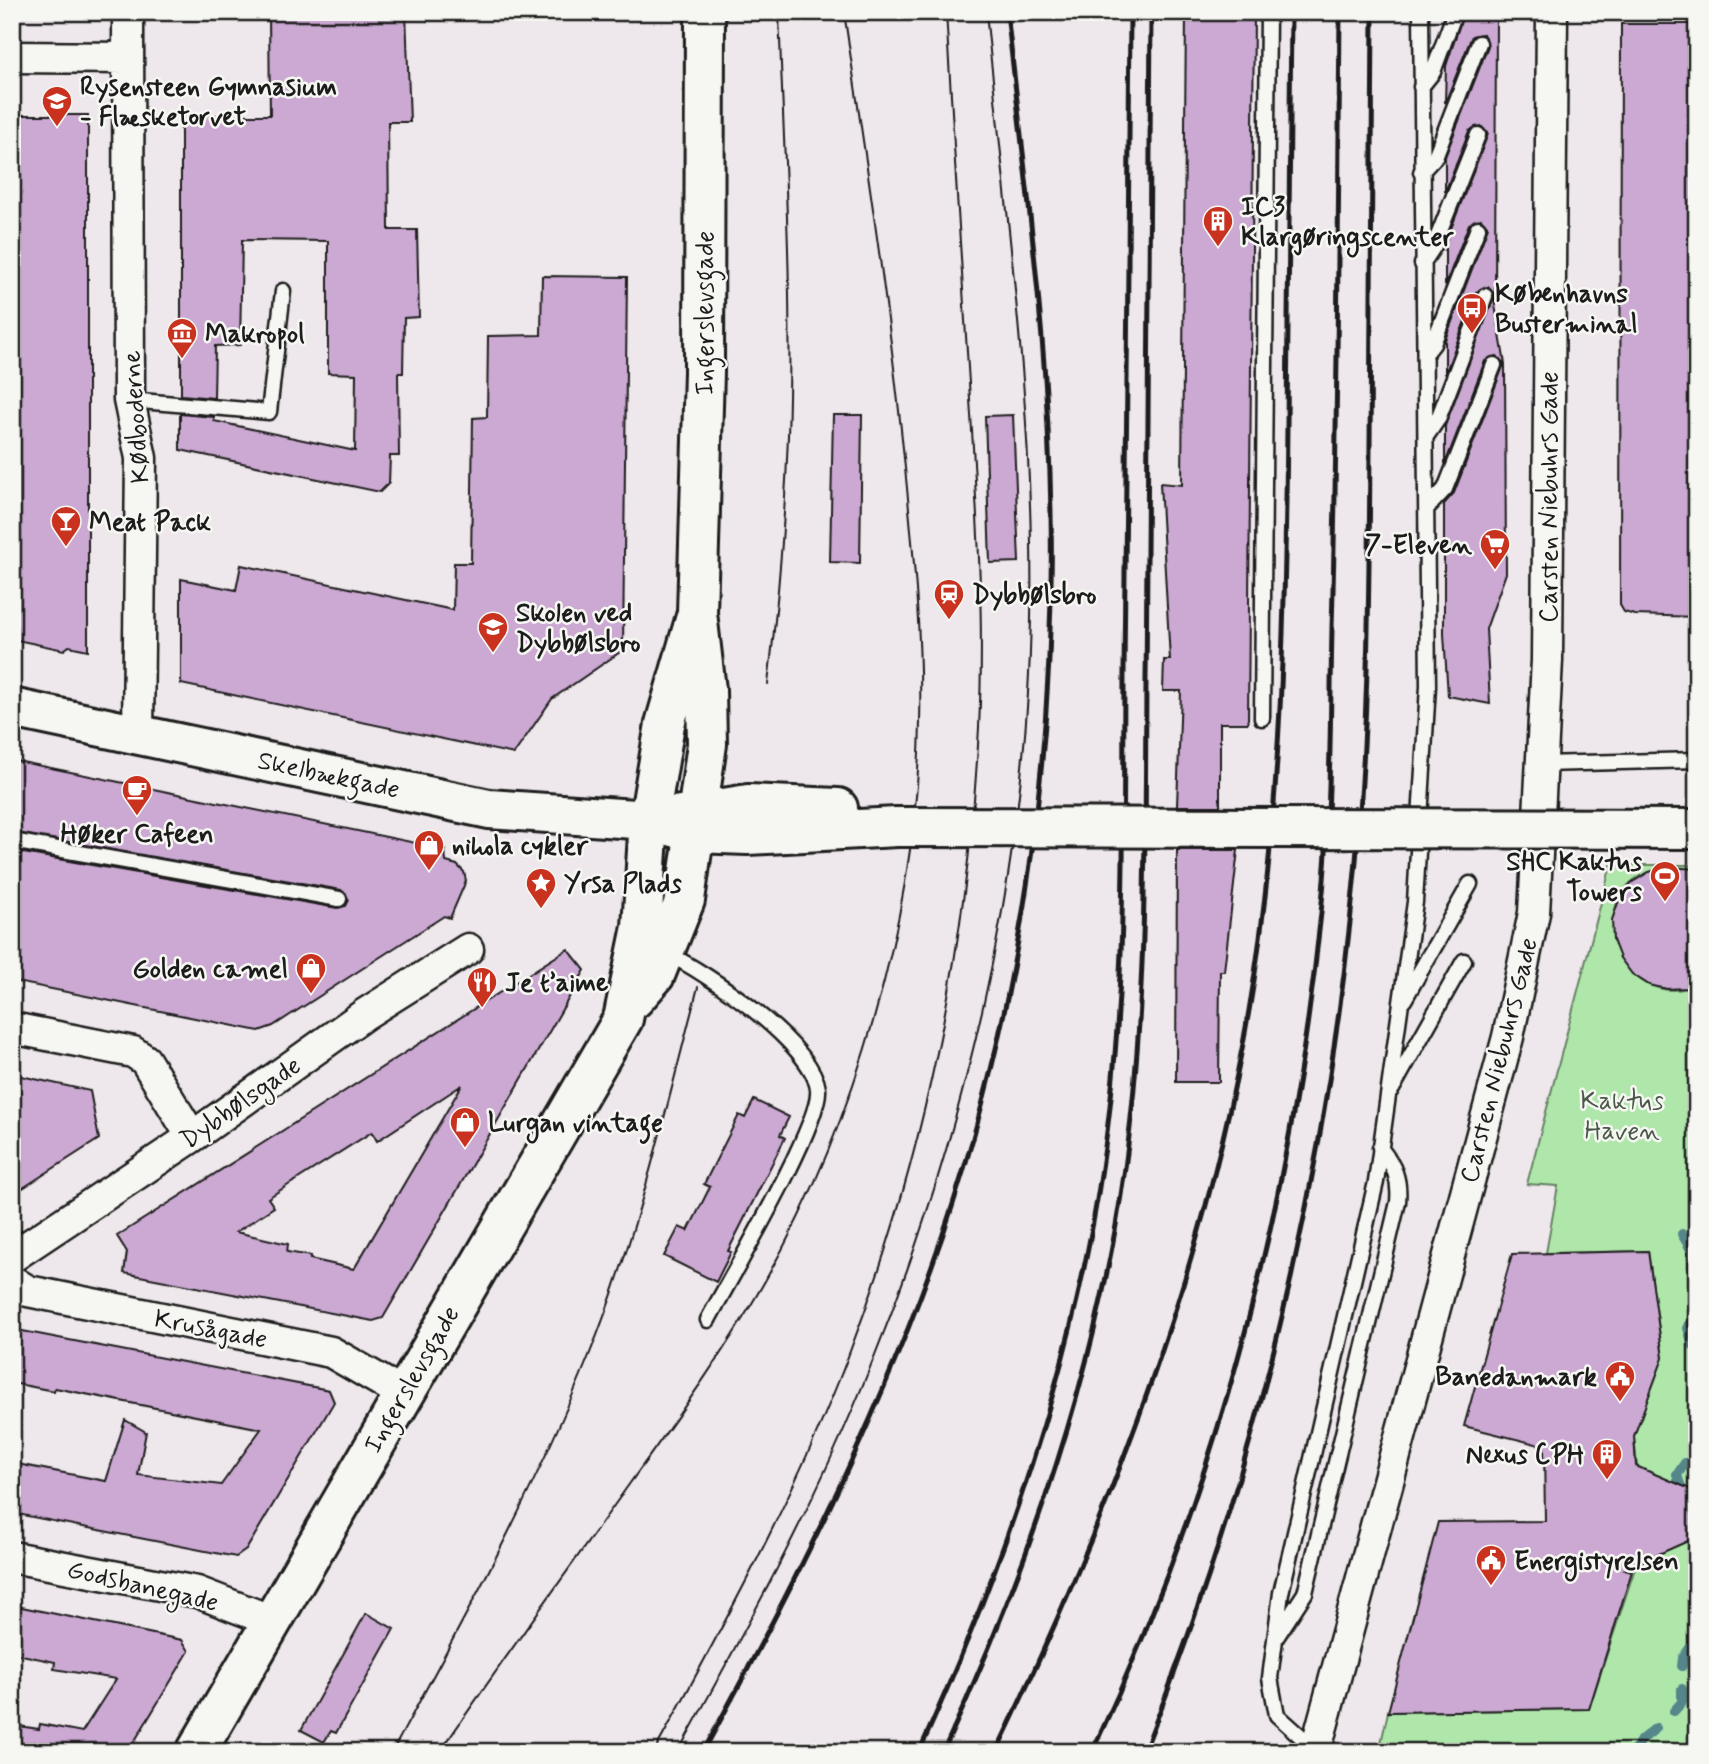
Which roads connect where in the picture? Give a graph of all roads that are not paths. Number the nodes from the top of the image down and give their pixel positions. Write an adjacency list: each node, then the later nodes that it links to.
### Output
1 (128, 12): 9 (street, Kødboderne)
2 (705, 12): 22 (street, Ingerslevsgade)
3 (1268, 12): 24 (lane)
4 (1421, 12): 10 (lane)
5 (1455, 12): 10 (lane)
6 (1552, 12): 27 (street, Carsten Niebuhrs Gade)
7 (1479, 43): 12 (lane)
8 (12, 57): 9 (street)
9 (127, 58): 19 (street, Kødboderne)
10 (1421, 87): 12 (lane)
11 (1478, 135): 14 (lane)
12 (1422, 172): 14 (lane)
13 (1478, 228): 17 (lane)
14 (1422, 264): 17 (lane)
15 (283, 291): 19 (lane)
16 (1485, 296): 20 (lane)
17 (1426, 353): 20 (lane)
18 (1494, 365): 21 (lane)
19 (129, 400): 25 (street, Kødboderne)
20 (1427, 435): 21 (lane)
21 (1427, 508): 38 (lane)
22 (697, 613): 28 (street, Ingerslevsgade); 29 (street, Ingerslevsgade)
23 (12, 708): 25 (street, Skelbækgade)
24 (1262, 718)
25 (138, 734): 28 (street, Skelbækgade)
26 (1697, 761): 27 (lane)
27 (1542, 765): 50 (street, Carsten Niebuhrs Gade)
28 (649, 820): 29 (street); 37 (street, Ingerslevsgade)
29 (697, 823): 30 (street, bridge); 35 (street, Ingerslevsgade)
30 (1697, 829)
31 (12, 841): 33 (lane)
32 (1470, 884): 38 (lane)
33 (340, 899)
34 (468, 949): 41 (street, Dybbølsgade)
35 (666, 953): 37 (street, Ingerslevsgade); 45 (lane)
36 (1464, 961): 40 (lane)
37 (626, 1007): 46 (street, Ingerslevsgade)
38 (1400, 1007): 40 (lane)
39 (12, 1028): 41 (street)
40 (1388, 1097): 42 (lane)
41 (192, 1137): 43 (street, Dybbølsgade)
42 (1380, 1148): 49 (lane); 49 (lane)
43 (12, 1257)
44 (12, 1281): 46 (street, Krusågade)
45 (708, 1320)
46 (402, 1393): 48 (street, Ingerslevsgade)
47 (12, 1557): 48 (street, Godsbanegade)
48 (272, 1621): 51 (street, Ingerslevsgade)
49 (1275, 1640): 50 (lane)
50 (1316, 1751)
51 (195, 1752)

